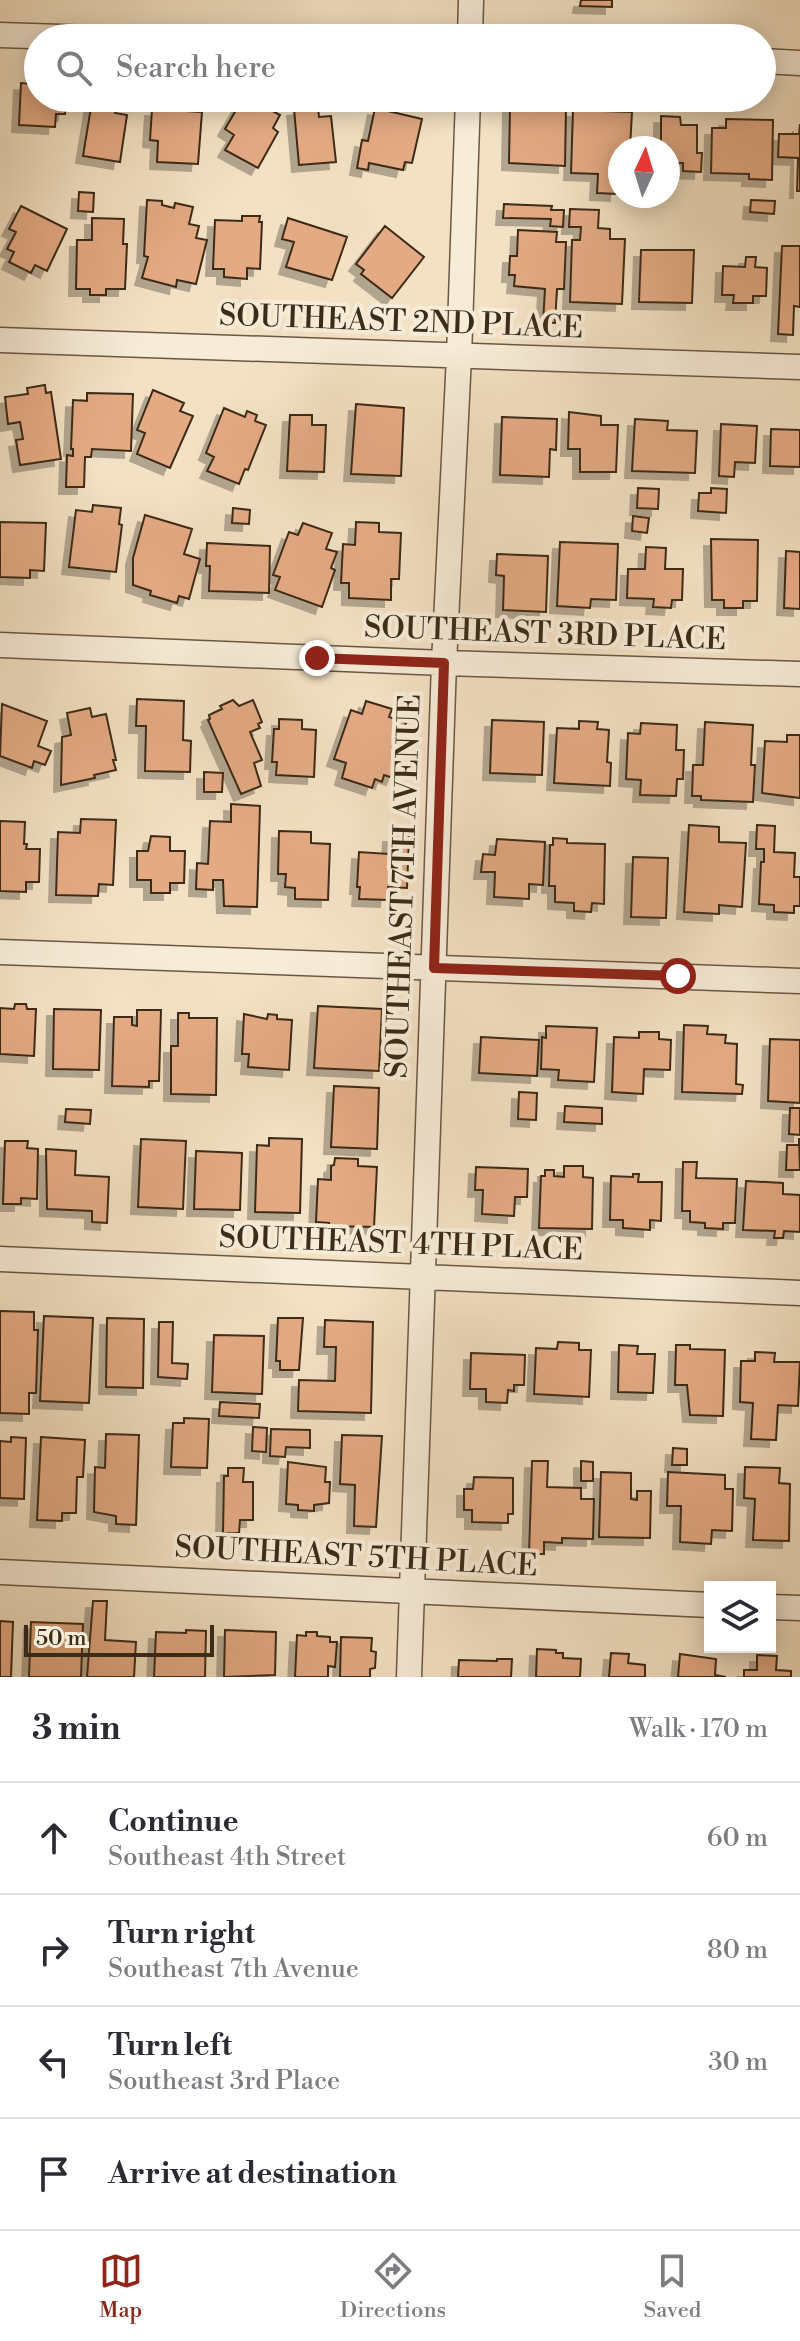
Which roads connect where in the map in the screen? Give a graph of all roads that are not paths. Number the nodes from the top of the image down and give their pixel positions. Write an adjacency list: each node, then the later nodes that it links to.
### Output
1 (471, 0): 2 (street)
2 (470, 24)
3 (0, 35): 4 (street)
4 (24, 36)
5 (776, 62): 6 (street)
6 (800, 63)
7 (468, 112): 9 (street, SOUTHEAST 7TH AVENUE)
8 (0, 340): 9 (street, SOUTHEAST 2ND PLACE)
9 (459, 356): 10 (street, SOUTHEAST 2ND PLACE); 12 (street, SOUTHEAST 7TH AVENUE)
10 (800, 367)
11 (0, 645): 12 (street, SOUTHEAST 3RD PLACE)
12 (444, 663): 13 (street, SOUTHEAST 3RD PLACE); 15 (street, SOUTHEAST 7TH AVENUE)
13 (800, 674)
14 (0, 952): 15 (street)
15 (434, 968): 16 (street); 18 (street, SOUTHEAST 7TH AVENUE)
16 (800, 981)
17 (0, 1259): 18 (street, SOUTHEAST 4TH PLACE)
18 (423, 1277): 19 (street, SOUTHEAST 4TH PLACE); 21 (street, SOUTHEAST 7TH AVENUE)
19 (800, 1293)
20 (0, 1572): 21 (street, SOUTHEAST 5TH PLACE)
21 (412, 1592): 22 (street, SOUTHEAST 5TH PLACE); 25 (street, SOUTHEAST 7TH AVENUE)
22 (704, 1605)
23 (776, 1607): 24 (street)
24 (800, 1608)
25 (409, 1677)

